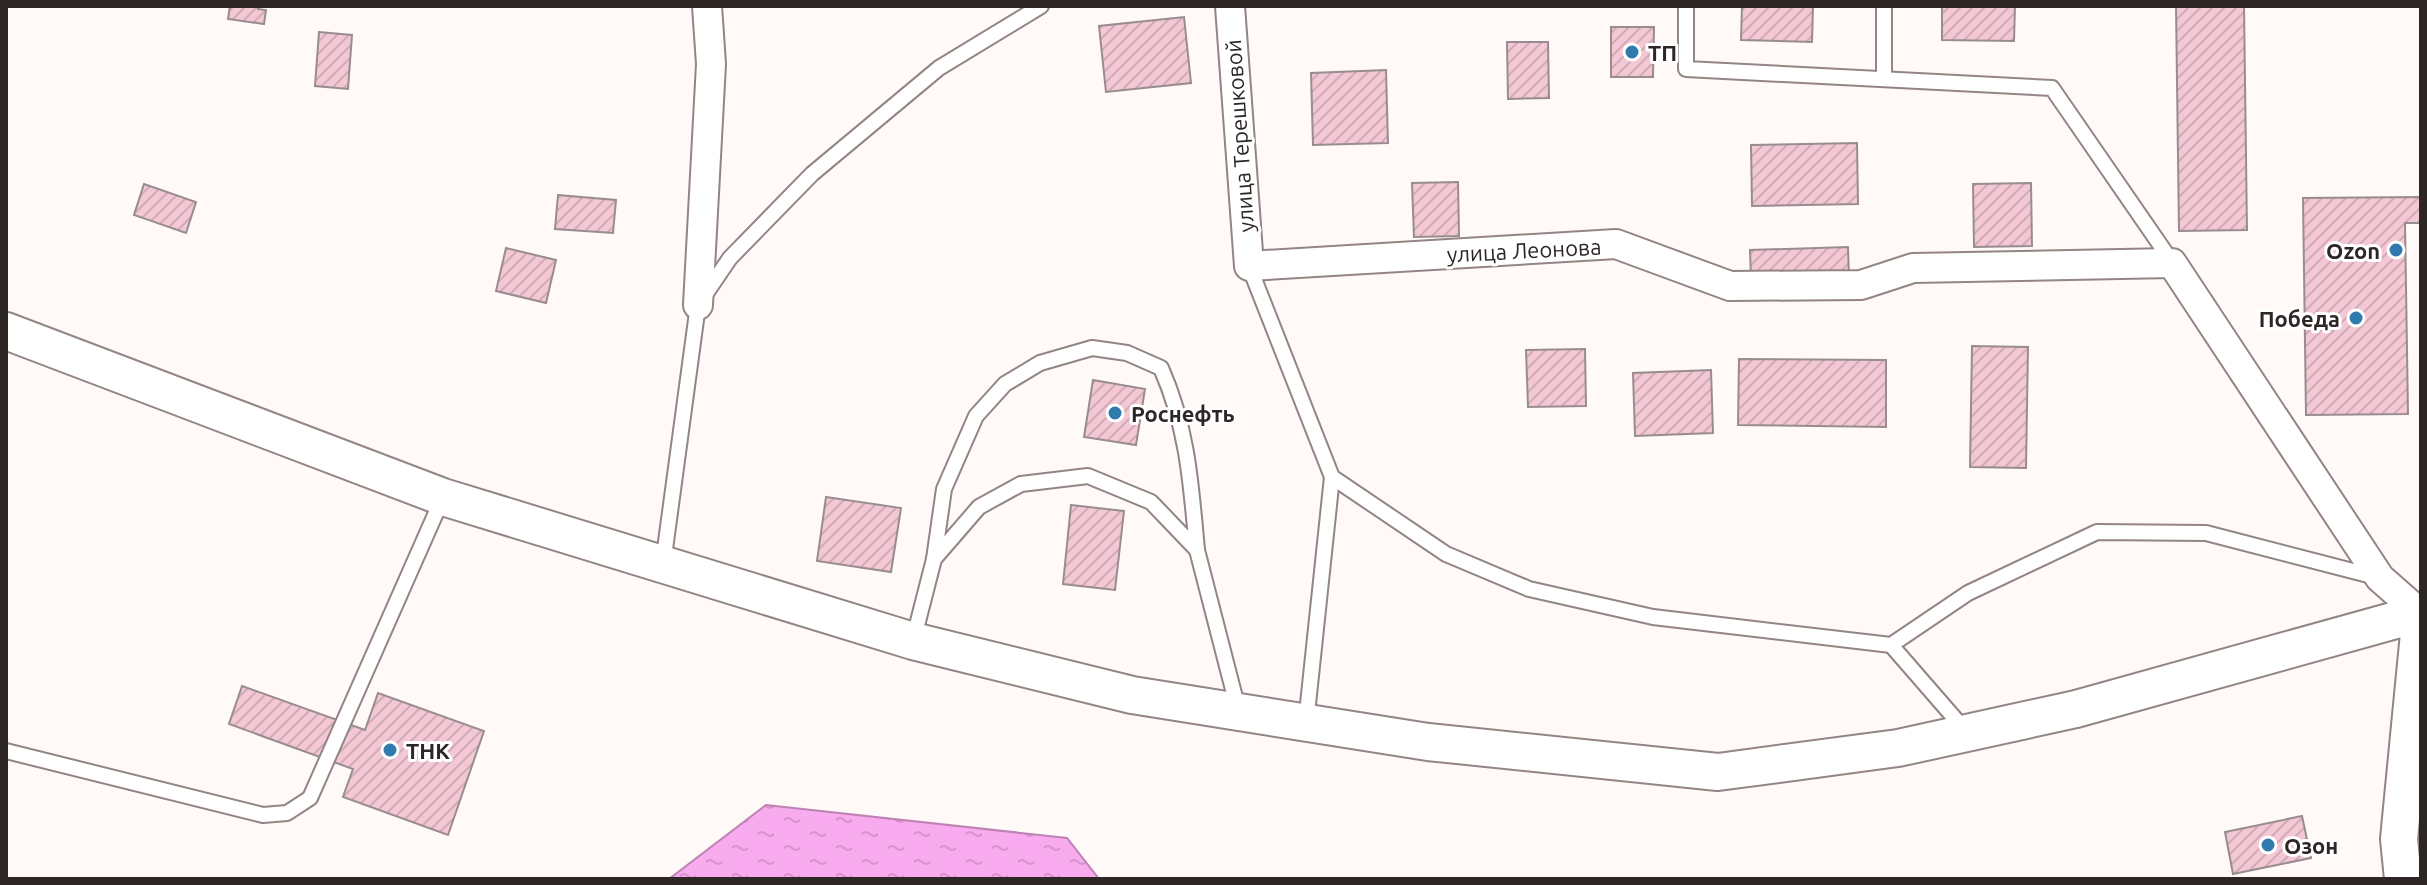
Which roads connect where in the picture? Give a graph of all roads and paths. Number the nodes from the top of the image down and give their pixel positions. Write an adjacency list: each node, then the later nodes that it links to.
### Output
1 (707, 6): 9 (street)
2 (1041, 6): 9 (lane)
3 (1230, 6): 8 (street, улица Терешковой)
4 (1686, 6): 6 (lane)
5 (1884, 6): 6 (lane)
6 (1884, 78): 7 (lane)
7 (2172, 263): 8 (street, улица Леонова); 16 (street)
8 (1249, 266): 11 (lane)
9 (698, 305): 15 (lane)
10 (6, 331): 12 (street)
11 (1332, 477): 19 (lane); 21 (lane)
12 (443, 497): 15 (street); 23 (lane)
13 (1197, 550): 14 (lane); 14 (lane); 20 (lane)
14 (934, 559): 18 (lane)
15 (663, 564): 18 (street)
16 (2380, 578): 17 (street); 19 (lane)
17 (2421, 613): 22 (street); 24 (street)
18 (913, 641): 20 (street)
19 (1891, 645): 22 (lane)
20 (1239, 713): 21 (street)
21 (1306, 723): 22 (street)
22 (1967, 733)
23 (6, 751)
24 (2403, 879)

